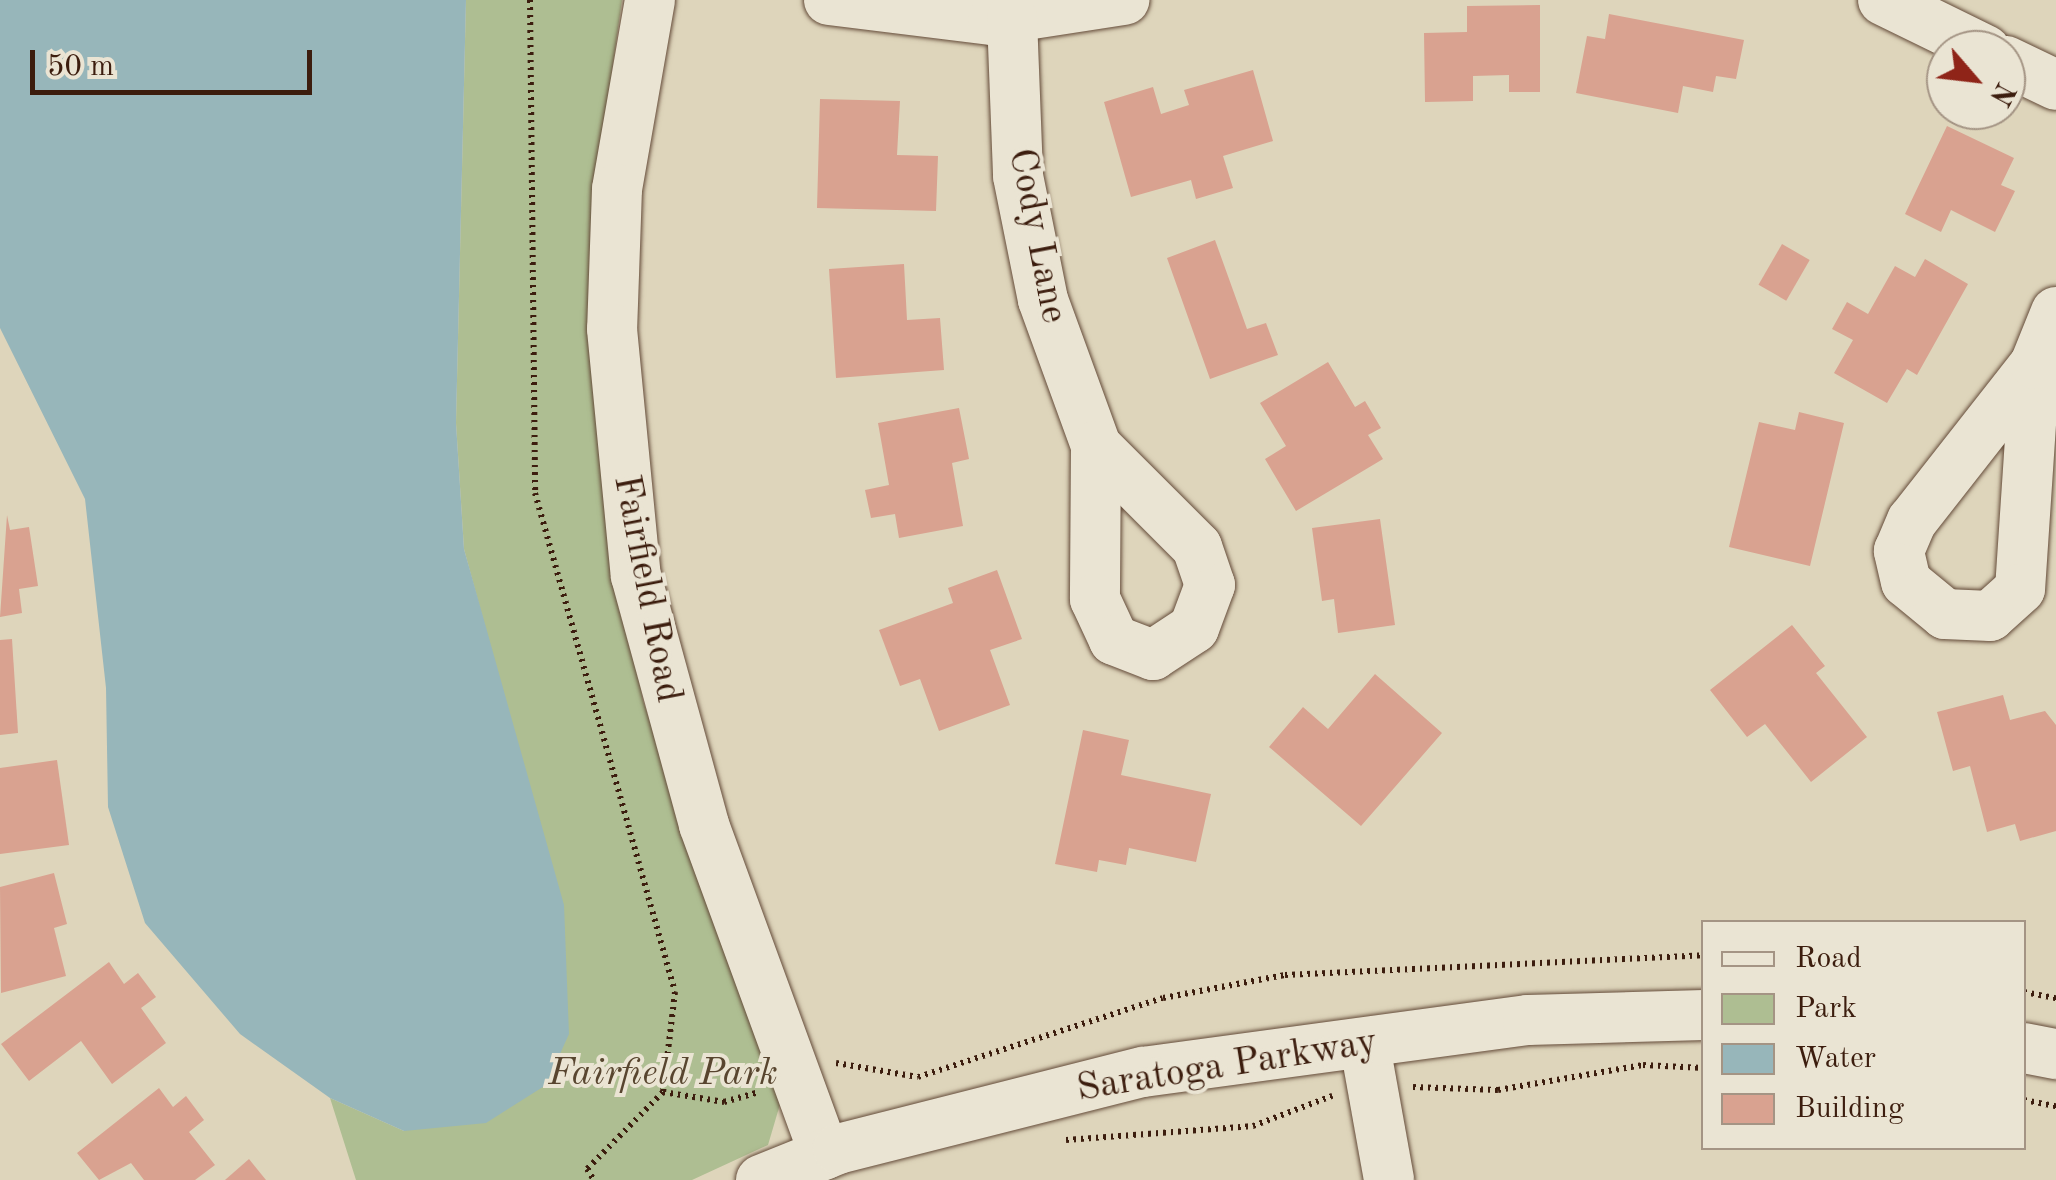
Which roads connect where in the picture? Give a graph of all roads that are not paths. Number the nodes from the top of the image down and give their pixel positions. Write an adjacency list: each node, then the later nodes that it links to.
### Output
1 (650, 0): 16 (street, Fairfield Road)
2 (830, 0): 5 (street)
3 (1124, 0): 5 (street)
4 (1883, 0): 6 (street)
5 (1012, 18): 11 (street, Cody Lane)
6 (1944, 30)
7 (2026, 70): 8 (street)
8 (2056, 85)
9 (2056, 312): 10 (street)
10 (2035, 364)
11 (1096, 446)
12 (1701, 1015): 15 (street, Saratoga Parkway)
13 (2026, 1048): 14 (street)
14 (2056, 1054)
15 (1368, 1067): 16 (street, Saratoga Parkway); 18 (street)
16 (825, 1155): 17 (street, Saratoga Parkway)
17 (761, 1180)
18 (1389, 1180)

